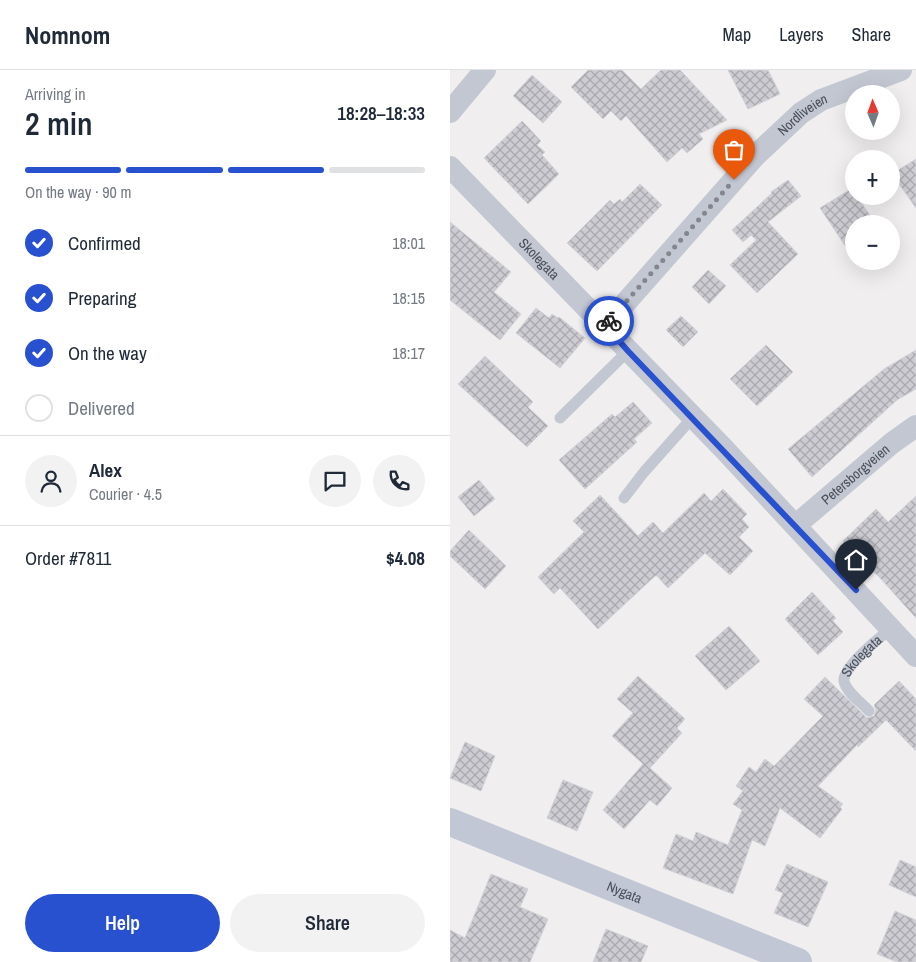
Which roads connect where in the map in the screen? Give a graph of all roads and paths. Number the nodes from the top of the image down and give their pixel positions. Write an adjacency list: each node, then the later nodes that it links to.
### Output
1 (485, 70): 3 (street)
2 (901, 70): 5 (street, Nordliveien)
3 (450, 112)
4 (450, 168): 5 (street, Skolegata)
5 (606, 326): 6 (street, Skolegata)
6 (628, 351): 7 (street, Skolegata); 8 (lane)
7 (693, 417): 10 (lane); 11 (street, Skolegata)
8 (560, 418)
9 (916, 426): 11 (street, Petersborgveien)
10 (624, 498)
11 (796, 525): 12 (street, Skolegata)
12 (891, 629): 13 (street, Skolegata); 14 (lane, Skolegata)
13 (916, 656)
14 (869, 711)
15 (450, 822): 16 (main road, Nygata)
16 (798, 962)

